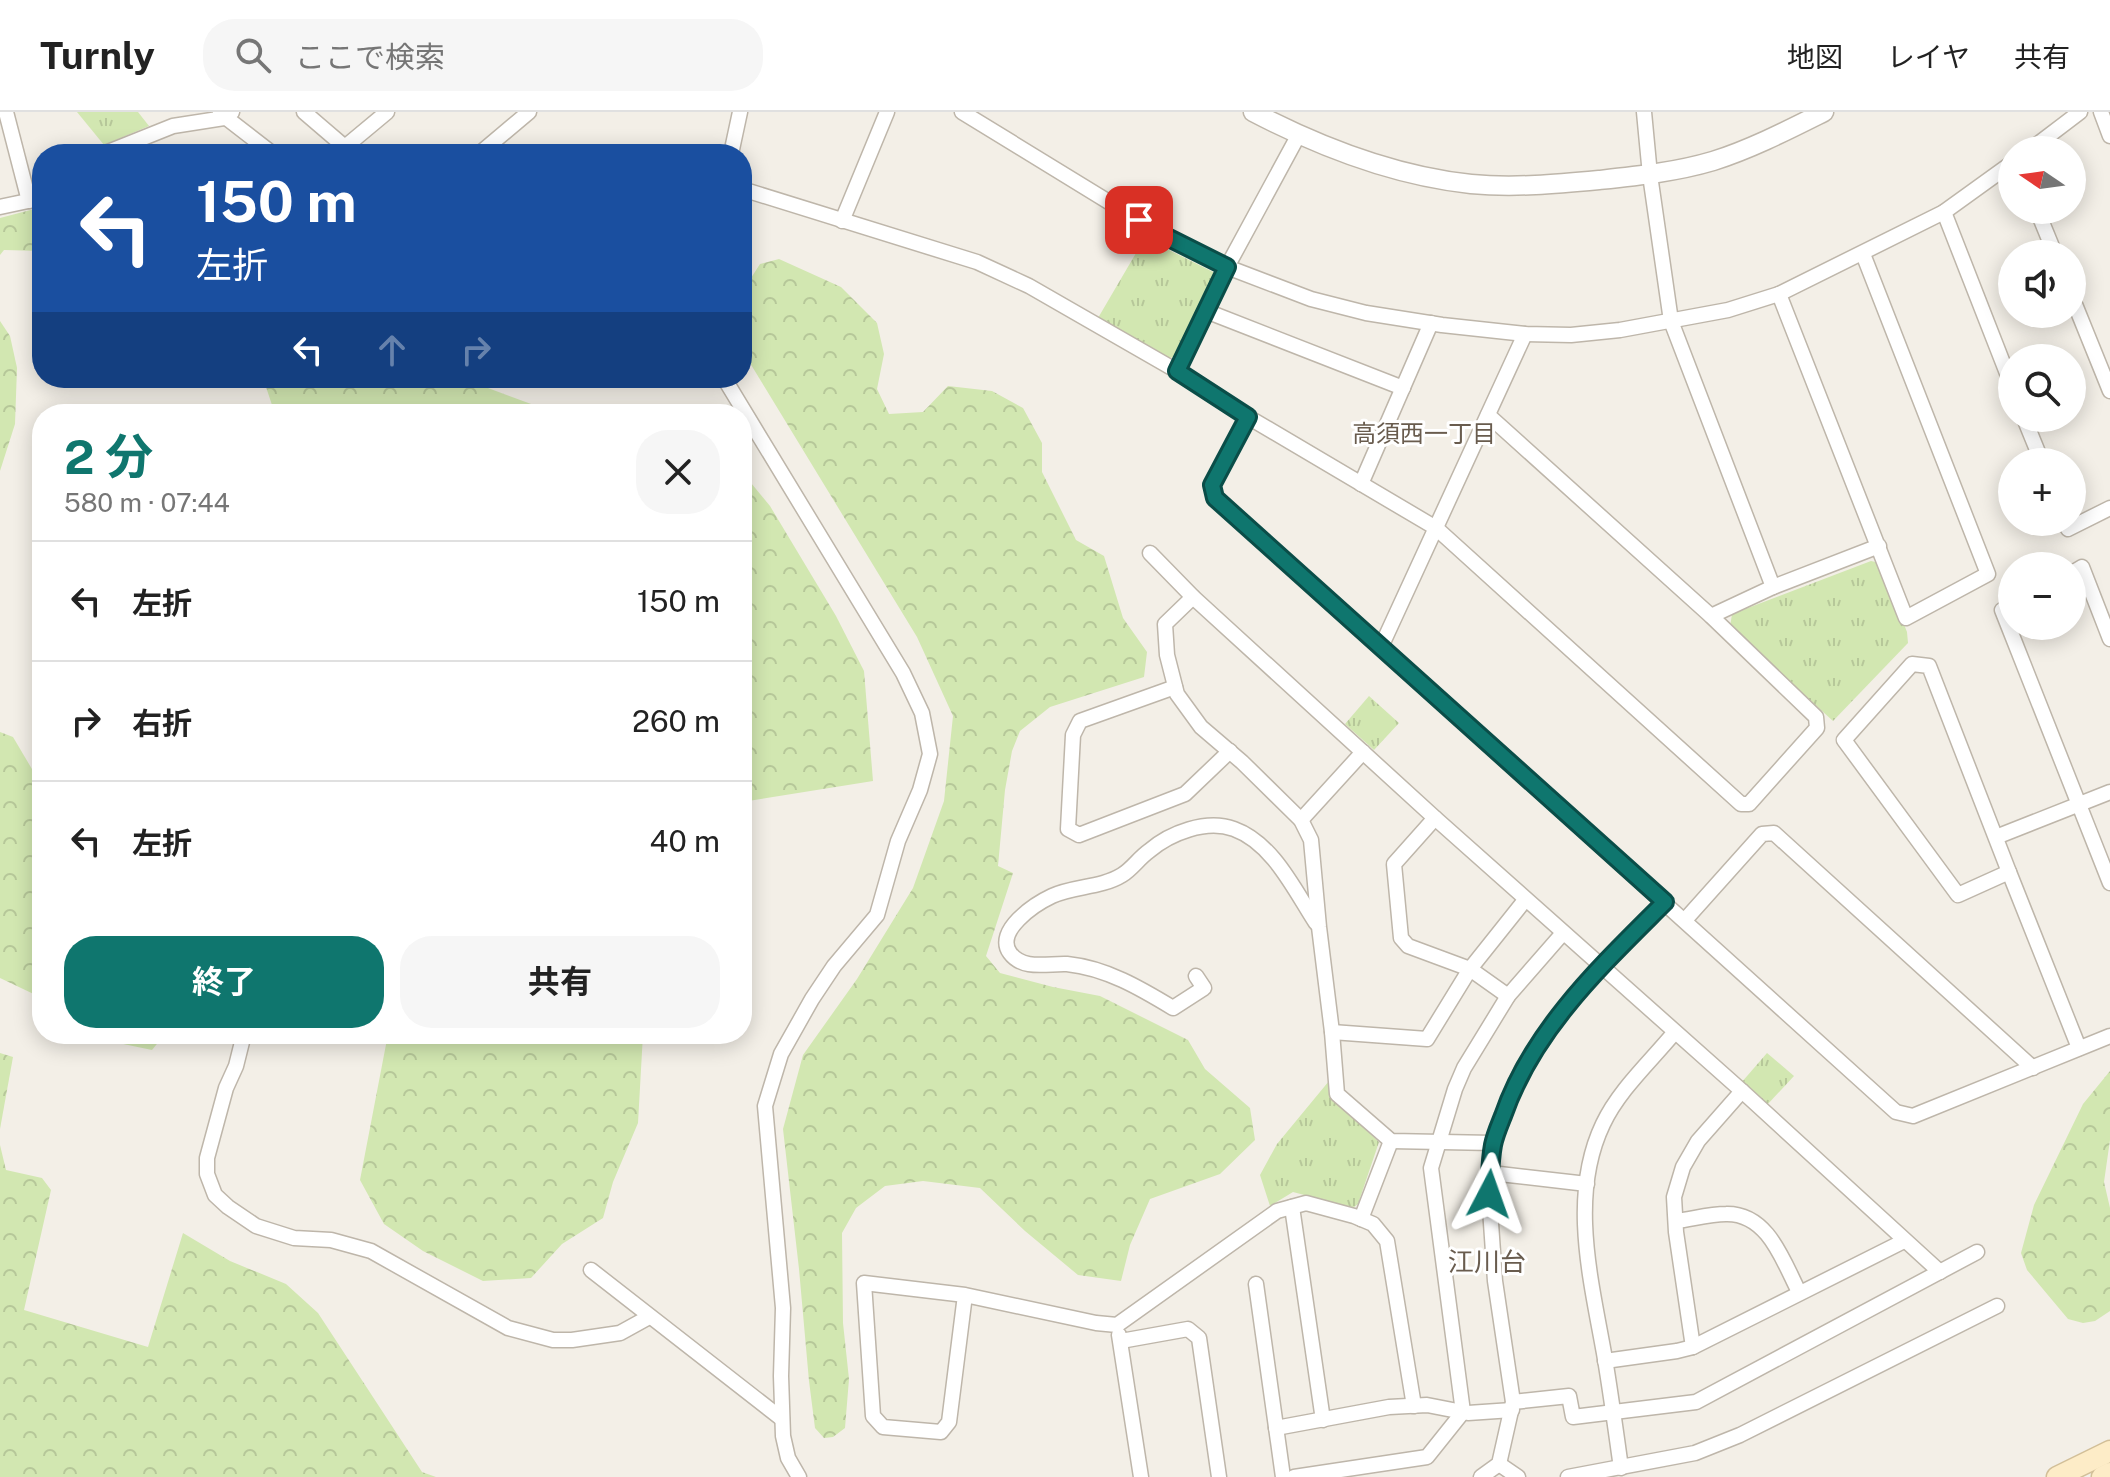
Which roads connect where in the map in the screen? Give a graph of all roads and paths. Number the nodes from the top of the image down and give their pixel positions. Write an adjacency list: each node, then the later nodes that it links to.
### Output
1 (6, 112): 25 (street)
2 (304, 112): 19 (street)
3 (387, 112): 20 (street)
4 (529, 112): 21 (street)
5 (740, 112): 22 (street)
6 (887, 112): 30 (street)
7 (962, 112): 32 (street)
8 (1253, 112): 14 (street)
9 (1644, 112): 24 (street)
10 (1824, 112): 24 (street)
11 (2080, 112): 15 (street)
12 (2101, 112): 16 (street)
13 (225, 114): 17 (street); 18 (street)
14 (1298, 136): 24 (street); 32 (street)
15 (2048, 136)
16 (2110, 136)
17 (128, 144)
18 (261, 144)
19 (342, 144)
20 (355, 144)
21 (491, 144)
22 (733, 144)
23 (1998, 173): 29 (street)
24 (1650, 175): 35 (street)
25 (32, 191)
26 (752, 192): 30 (street)
27 (32, 201): 28 (street)
28 (0, 207)
29 (1944, 212): 31 (street); 39 (street)
30 (842, 221): 40 (street)
31 (1863, 254): 33 (street); 50 (street)
32 (1227, 267): 34 (street); 36 (street)
33 (1779, 294): 35 (street); 50 (street)
34 (1206, 311): 40 (street); 41 (street)
35 (1671, 321): 38 (street); 53 (street)
36 (1431, 323): 38 (street); 41 (street)
37 (2085, 328): 42 (street)
38 (1525, 334): 43 (street)
39 (1998, 350)
40 (1177, 371): 44 (street)
41 (1403, 388): 46 (street)
42 (2110, 391)
43 (1488, 415): 49 (street); 55 (street)
44 (1248, 417): 46 (street); 58 (street)
45 (752, 424): 110 (street)
46 (1361, 484): 49 (street)
47 (2110, 508): 48 (street)
48 (2086, 520)
49 (1436, 528): 55 (street); 58 (street)
50 (1879, 546): 53 (street)
51 (1150, 553): 54 (street)
52 (2086, 577): 56 (street)
53 (1773, 587): 55 (street)
54 (1193, 597): 59 (street); 61 (street)
55 (1711, 616)
56 (2110, 639)
57 (2014, 640): 63 (street)
58 (1381, 647): 70 (street)
59 (1175, 687): 60 (street); 60 (street)
60 (1230, 751): 65 (street)
61 (1363, 752): 64 (street); 65 (street)
62 (2110, 792): 63 (street)
63 (2078, 805): 66 (street); 68 (street)
64 (1435, 818): 69 (street); 75 (street)
65 (1301, 820): 72 (street)
66 (1996, 837): 67 (street); 67 (street)
67 (2009, 872): 82 (street)
68 (2110, 883)
69 (1525, 900): 73 (street); 75 (street)
70 (1665, 902): 71 (street); 74 (street)
71 (1685, 920): 83 (street); 83 (street)
72 (1319, 927): 76 (street); 78 (street)
73 (1563, 933): 74 (street); 77 (street)
74 (1601, 967): 79 (street); 87 (street)
75 (1470, 969): 77 (street); 78 (street)
76 (1196, 976)
77 (1508, 996): 86 (street)
78 (1332, 1032): 85 (street)
79 (1674, 1033): 84 (street); 89 (street)
80 (2110, 1036): 82 (street)
81 (242, 1044): 101 (street)
82 (2079, 1048): 83 (street)
83 (2033, 1068)
84 (1742, 1091): 92 (street); 93 (street)
85 (1391, 1141): 86 (street); 91 (street)
86 (1439, 1142): 87 (street); 108 (street)
87 (1493, 1143): 88 (street)
88 (1491, 1173): 89 (street); 107 (street)
89 (1587, 1184): 105 (street)
90 (1292, 1207): 91 (street); 102 (street); 111 (street)
91 (1361, 1219): 106 (street)
92 (1676, 1221): 98 (street); 104 (street)
93 (1904, 1241): 96 (street); 98 (street)
94 (1977, 1252): 96 (street)
95 (591, 1270): 101 (street)
96 (1940, 1272): 109 (street)
97 (1256, 1284): 112 (street)
98 (1799, 1292): 104 (street)
99 (965, 1295): 99 (street); 102 (street)
100 (1997, 1306): 115 (street)
101 (649, 1317): 110 (street)
102 (1117, 1325): 103 (street)
103 (1121, 1341): 118 (street); 119 (street)
104 (1693, 1347): 105 (street)
105 (1605, 1361): 109 (street)
106 (1414, 1406): 108 (street); 111 (street)
107 (1512, 1406): 108 (street); 109 (street); 114 (street)
108 (1463, 1412): 121 (street)
109 (1613, 1413): 115 (street)
110 (782, 1419): 117 (street)
111 (1323, 1420): 112 (street)
112 (1276, 1428): 120 (street)
113 (2110, 1451): 125 (main road)
114 (1499, 1464): 122 (street); 123 (street)
115 (1621, 1468): 124 (street)
116 (2110, 1473): 126 (main road)
117 (799, 1477)
118 (1141, 1477)
119 (1219, 1477)
120 (1283, 1477)
121 (1294, 1477)
122 (1481, 1477)
123 (1518, 1477)
124 (1568, 1477)
125 (2057, 1477)
126 (2102, 1477)

